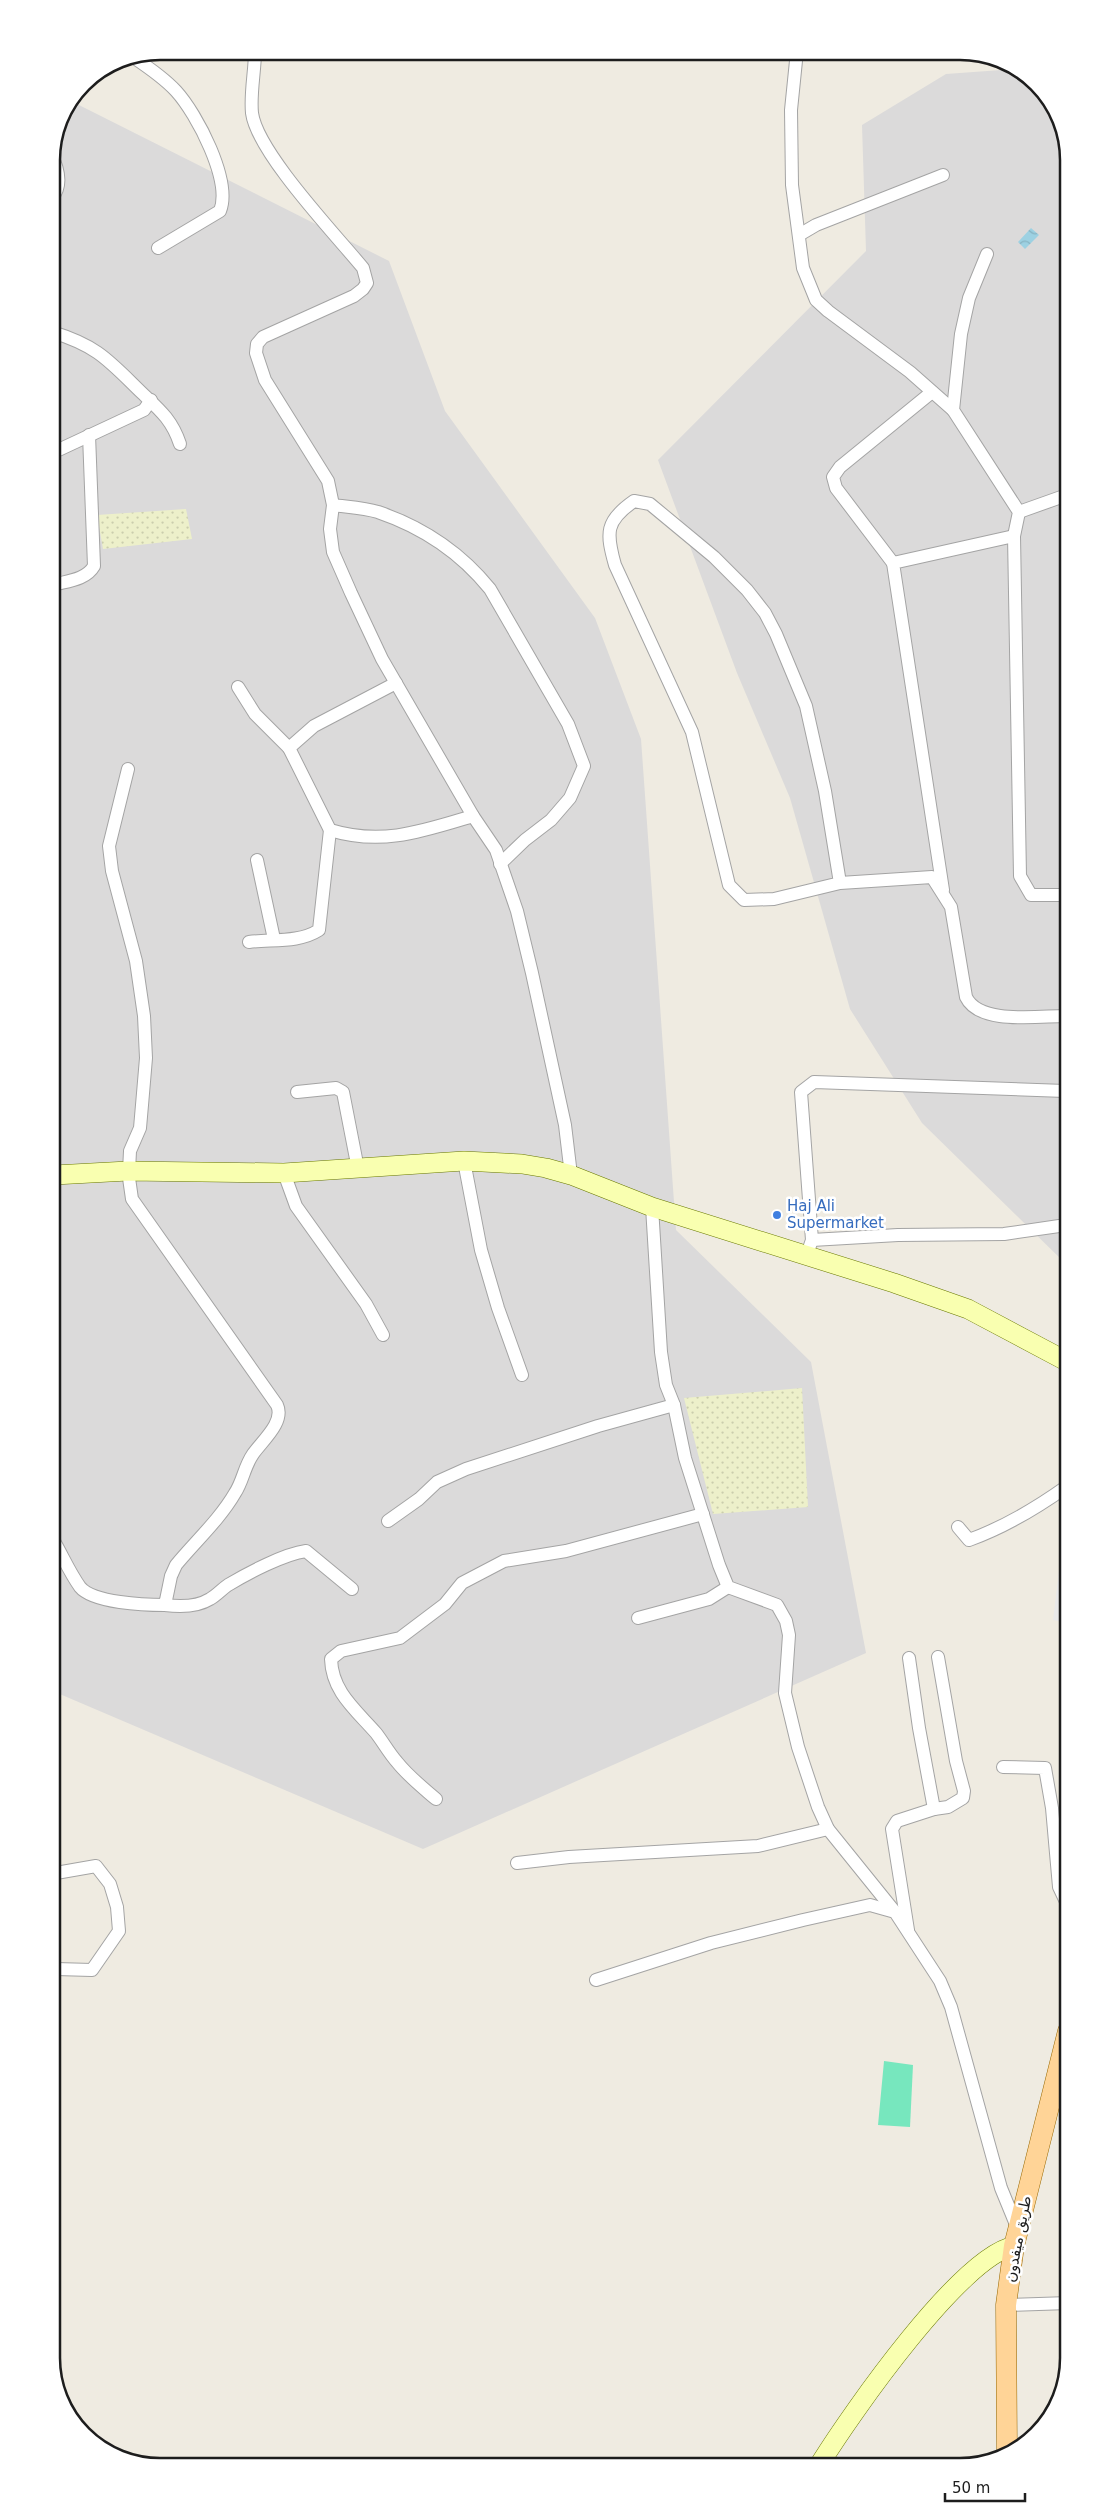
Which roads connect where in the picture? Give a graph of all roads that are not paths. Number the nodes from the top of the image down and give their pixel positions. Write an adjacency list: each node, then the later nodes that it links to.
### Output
1 (254, 60): 16 (street)
2 (796, 60): 5 (street)
3 (140, 62): 6 (street)
4 (943, 175): 5 (street)
5 (799, 235): 9 (street)
6 (158, 248)
7 (986, 254): 11 (street)
8 (60, 334): 10 (street)
9 (932, 392): 11 (street); 19 (street)
10 (151, 400): 12 (street); 13 (street)
11 (953, 410): 17 (street)
12 (89, 435): 14 (street); 20 (street)
13 (180, 444)
14 (60, 449)
15 (1060, 497): 17 (street)
16 (333, 505): 21 (street); 28 (street)
17 (1019, 512): 18 (street)
18 (1014, 536): 19 (street); 31 (street)
19 (893, 563): 30 (street)
20 (60, 583)
21 (396, 684): 23 (street); 25 (street)
22 (238, 688): 23 (street)
23 (289, 748): 26 (street)
24 (128, 769): 39 (street)
25 (473, 816): 26 (street); 28 (street)
26 (330, 830): 32 (street)
27 (257, 860): 32 (street)
28 (500, 864): 42 (street)
29 (840, 883): 29 (street); 30 (street)
30 (944, 895): 34 (street)
31 (1060, 895)
32 (274, 939): 33 (street)
33 (249, 942)
34 (1060, 1016)
35 (1060, 1091): 45 (street)
36 (297, 1092): 38 (street)
37 (464, 1162): 38 (street); 42 (street); 48 (street)
38 (358, 1169): 40 (street)
39 (128, 1171): 40 (street); 41 (street); 57 (street)
40 (284, 1173): 46 (street)
41 (60, 1175)
42 (572, 1175): 43 (street)
43 (652, 1207): 45 (street); 49 (street)
44 (1060, 1226): 45 (street)
45 (809, 1248): 47 (street)
46 (383, 1335)
47 (1060, 1358)
48 (522, 1375)
49 (674, 1405): 51 (street); 52 (street)
50 (1060, 1491): 53 (street)
51 (703, 1514): 55 (street); 62 (street)
52 (388, 1521)
53 (958, 1527)
54 (60, 1551): 57 (street)
55 (728, 1587): 58 (street); 64 (street)
56 (352, 1589): 57 (street)
57 (165, 1605)
58 (638, 1618)
59 (938, 1657): 63 (street)
60 (909, 1658): 63 (street)
61 (1003, 1767): 67 (street)
62 (436, 1799)
63 (934, 1809): 69 (street)
64 (828, 1829): 65 (street); 68 (street)
65 (517, 1863)
66 (60, 1872): 70 (street)
67 (1060, 1889)
68 (895, 1912): 69 (street); 71 (street)
69 (908, 1932): 73 (street)
70 (60, 1969)
71 (596, 1980)
72 (1060, 2063): 73 (main road, طريق ميفدون)
73 (1016, 2236): 75 (main road, طريق ميفدون); 77 (street)
74 (1060, 2303): 75 (street)
75 (1006, 2305): 76 (main road, طريق ميفدون)
76 (1007, 2447)
77 (824, 2458)

